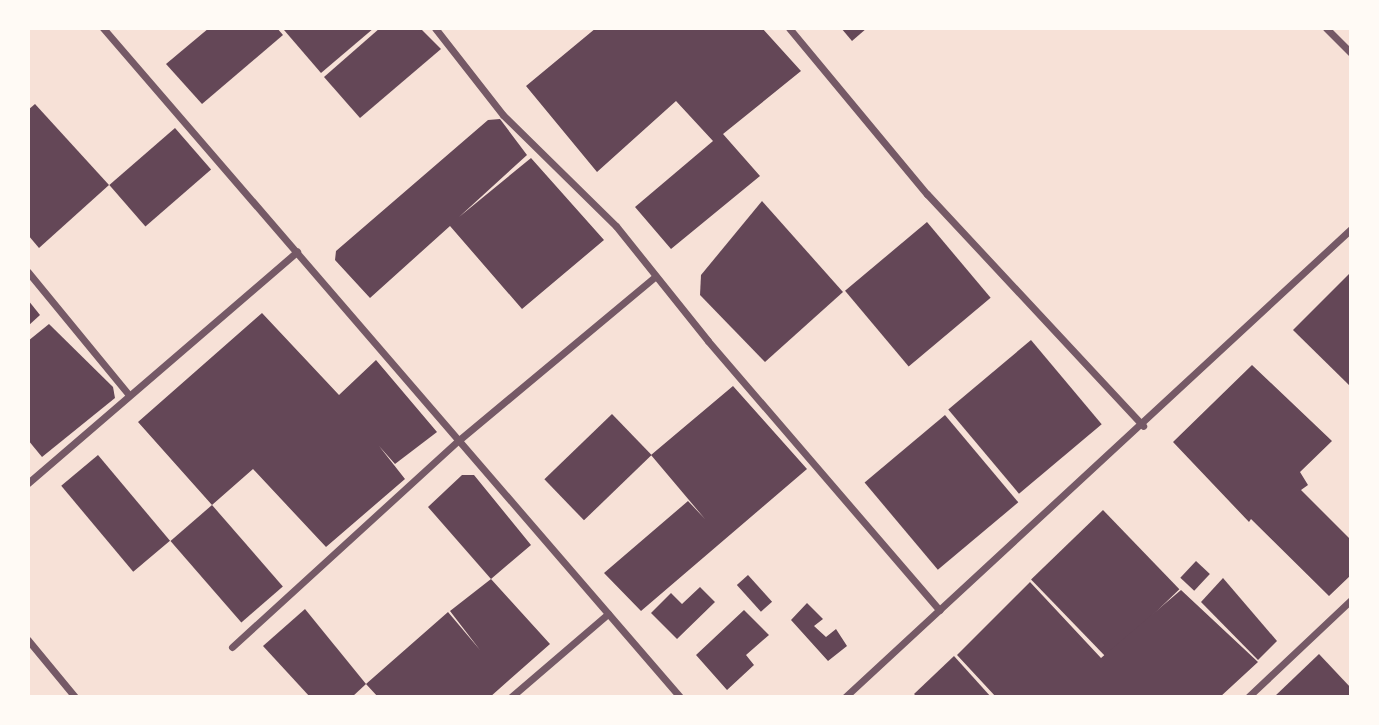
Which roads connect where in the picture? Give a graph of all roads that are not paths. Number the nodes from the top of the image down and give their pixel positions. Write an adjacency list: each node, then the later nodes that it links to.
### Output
1 (103, 28): 7 (street)
2 (435, 28): 9 (street)
3 (789, 28): 11 (street)
4 (1326, 28): 5 (street)
5 (1351, 53)
6 (1351, 229): 11 (street)
7 (297, 252): 10 (street); 12 (street)
8 (28, 272): 10 (street)
9 (656, 276): 12 (street); 15 (street)
10 (129, 395): 13 (street)
11 (1143, 426): 15 (street)
12 (459, 440): 16 (street); 18 (street)
13 (28, 483)
14 (1351, 600): 23 (street)
15 (939, 610): 22 (street)
16 (608, 614): 20 (street); 21 (street)
17 (28, 640): 19 (street)
18 (232, 647)
19 (75, 697)
20 (511, 697)
21 (680, 697)
22 (845, 697)
23 (1248, 697)

